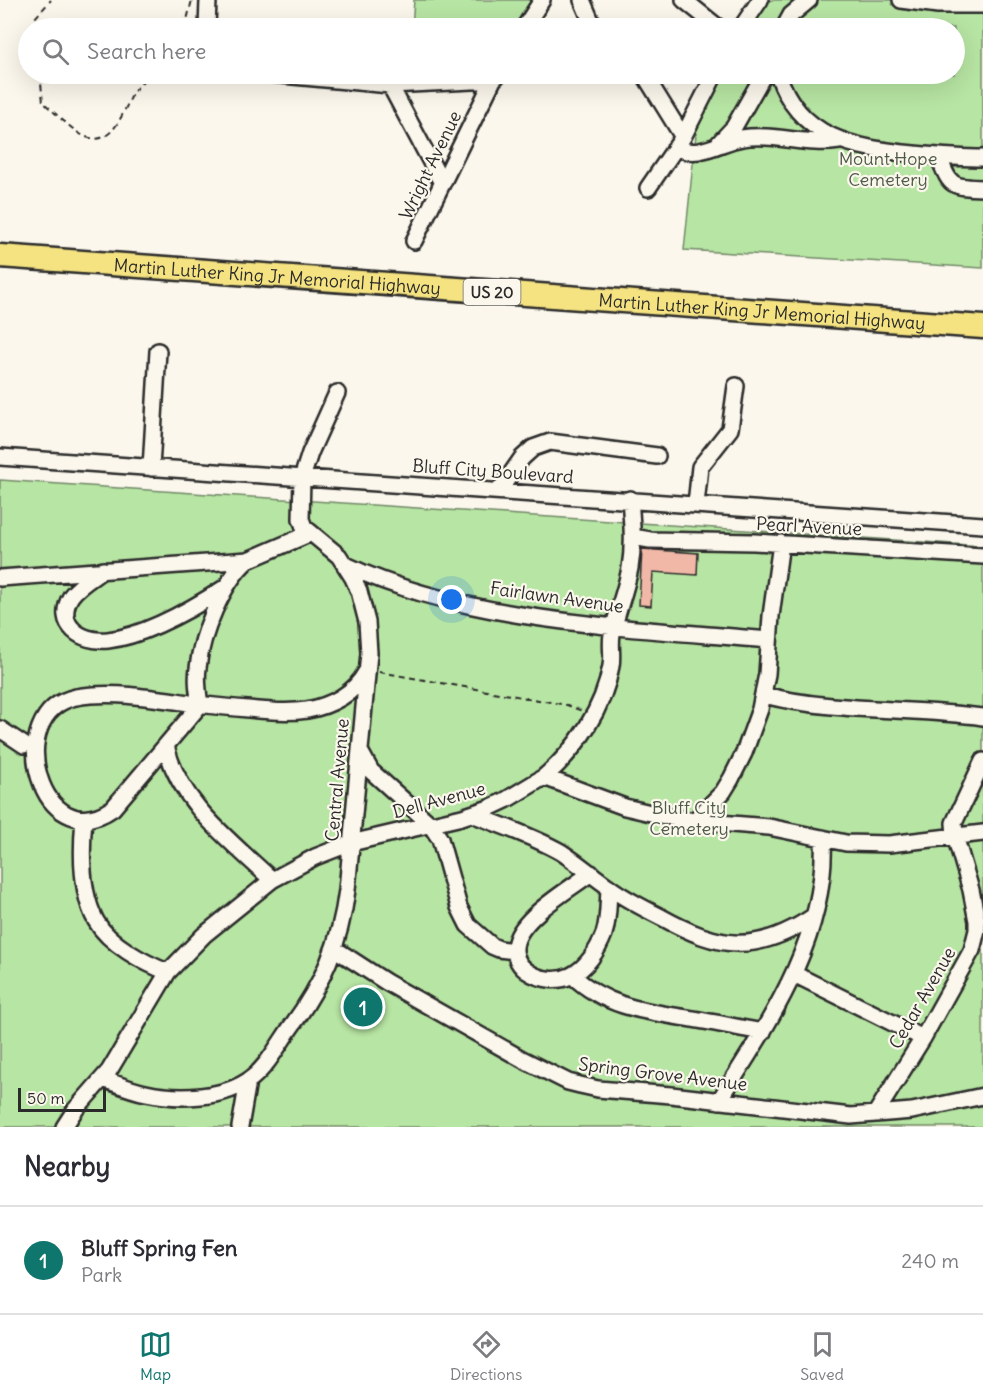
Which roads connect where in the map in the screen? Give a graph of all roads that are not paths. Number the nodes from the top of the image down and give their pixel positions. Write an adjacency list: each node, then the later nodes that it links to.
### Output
1 (208, 0): 9 (street)
2 (542, 0): 10 (street)
3 (582, 0): 11 (street)
4 (684, 0): 12 (street)
5 (760, 0): 13 (street)
6 (809, 0): 14 (street)
7 (901, 0): 8 (street)
8 (983, 5)
9 (207, 18)
10 (530, 18)
11 (590, 18)
12 (706, 18)
13 (748, 18)
14 (789, 18)
15 (379, 84): 22 (street)
16 (402, 84): 22 (street)
17 (492, 84): 28 (street, Wright Avenue)
18 (649, 84): 24 (street)
19 (710, 84): 24 (street)
20 (758, 84): 25 (street)
21 (782, 84): 23 (street)
22 (390, 85): 28 (street)
23 (839, 141): 25 (street); 26 (street)
24 (680, 142): 25 (street); 29 (street)
25 (717, 145)
26 (938, 156): 27 (street); 30 (street)
27 (983, 158)
28 (442, 183): 31 (street, Wright Avenue)
29 (648, 188)
30 (983, 188)
31 (414, 241)
32 (0, 256): 34 (highway, Martin Luther King Jr Memorial Highway / US 20)
33 (0, 272): 35 (highway, Martin Luther King Jr Memorial Highway / US 20)
34 (983, 327)
35 (983, 340)
36 (158, 351): 41 (street)
37 (736, 386): 45 (street)
38 (337, 393): 42 (street)
39 (657, 456): 43 (street)
40 (0, 457): 41 (street, Bluff City Boulevard)
41 (151, 468): 42 (street, Bluff City Boulevard)
42 (302, 478): 43 (street, Bluff City Boulevard); 47 (street)
43 (499, 491): 44 (street, Bluff City Boulevard)
44 (630, 499): 45 (street, Bluff City Boulevard); 48 (street, Dell Avenue)
45 (696, 504): 46 (street, Bluff City Boulevard)
46 (983, 525)
47 (310, 533): 51 (street); 52 (street, Central Avenue)
48 (633, 537): 49 (street, Pearl Avenue); 56 (street, Dell Avenue)
49 (781, 543): 50 (street, Pearl Avenue); 57 (street)
50 (983, 556)
51 (248, 560): 53 (street); 55 (street)
52 (345, 565): 56 (street, Fairlawn Avenue); 58 (street, Central Avenue)
53 (103, 570): 54 (street); 55 (street)
54 (0, 578)
55 (227, 587): 60 (street)
56 (614, 626): 57 (street, Fairlawn Avenue); 67 (street, Dell Avenue)
57 (769, 640): 59 (street)
58 (367, 670): 60 (street); 65 (street, Central Avenue)
59 (764, 695): 61 (street); 70 (street)
60 (200, 705): 63 (street); 64 (street)
61 (983, 717)
62 (0, 729): 63 (street)
63 (24, 745): 69 (street)
64 (166, 746): 69 (street); 77 (street)
65 (360, 751): 71 (street); 75 (street, Central Avenue)
66 (983, 760): 73 (street, Cedar Avenue)
67 (544, 777): 68 (street, Dell Avenue); 70 (street)
68 (472, 814): 71 (street, Dell Avenue); 76 (street)
69 (84, 819): 82 (street)
70 (694, 821): 74 (street)
71 (430, 824): 75 (street, Dell Avenue); 81 (street)
72 (983, 833): 73 (street)
73 (955, 836): 74 (street); 86 (street, Cedar Avenue)
74 (823, 838): 79 (street)
75 (351, 843): 77 (street, Dell Avenue); 80 (street, Central Avenue)
76 (591, 873): 78 (street); 81 (street)
77 (272, 880): 82 (street, Dell Avenue)
78 (609, 888): 79 (street); 84 (street)
79 (814, 916): 83 (street)
80 (334, 949): 88 (street, Central Avenue); 90 (street, Spring Grove Avenue)
81 (515, 951): 84 (street)
82 (168, 972): 87 (street, Dell Avenue)
83 (794, 974): 85 (street); 86 (street)
84 (572, 975): 85 (street)
85 (763, 1032): 90 (street)
86 (923, 1038): 91 (street, Cedar Avenue)
87 (103, 1078): 88 (street); 92 (street, Dell Avenue)
88 (248, 1081): 93 (street)
89 (983, 1096): 91 (street, Spring Grove Avenue)
90 (719, 1101): 91 (street, Spring Grove Avenue)
91 (876, 1113)
92 (64, 1127)
93 (240, 1127)

